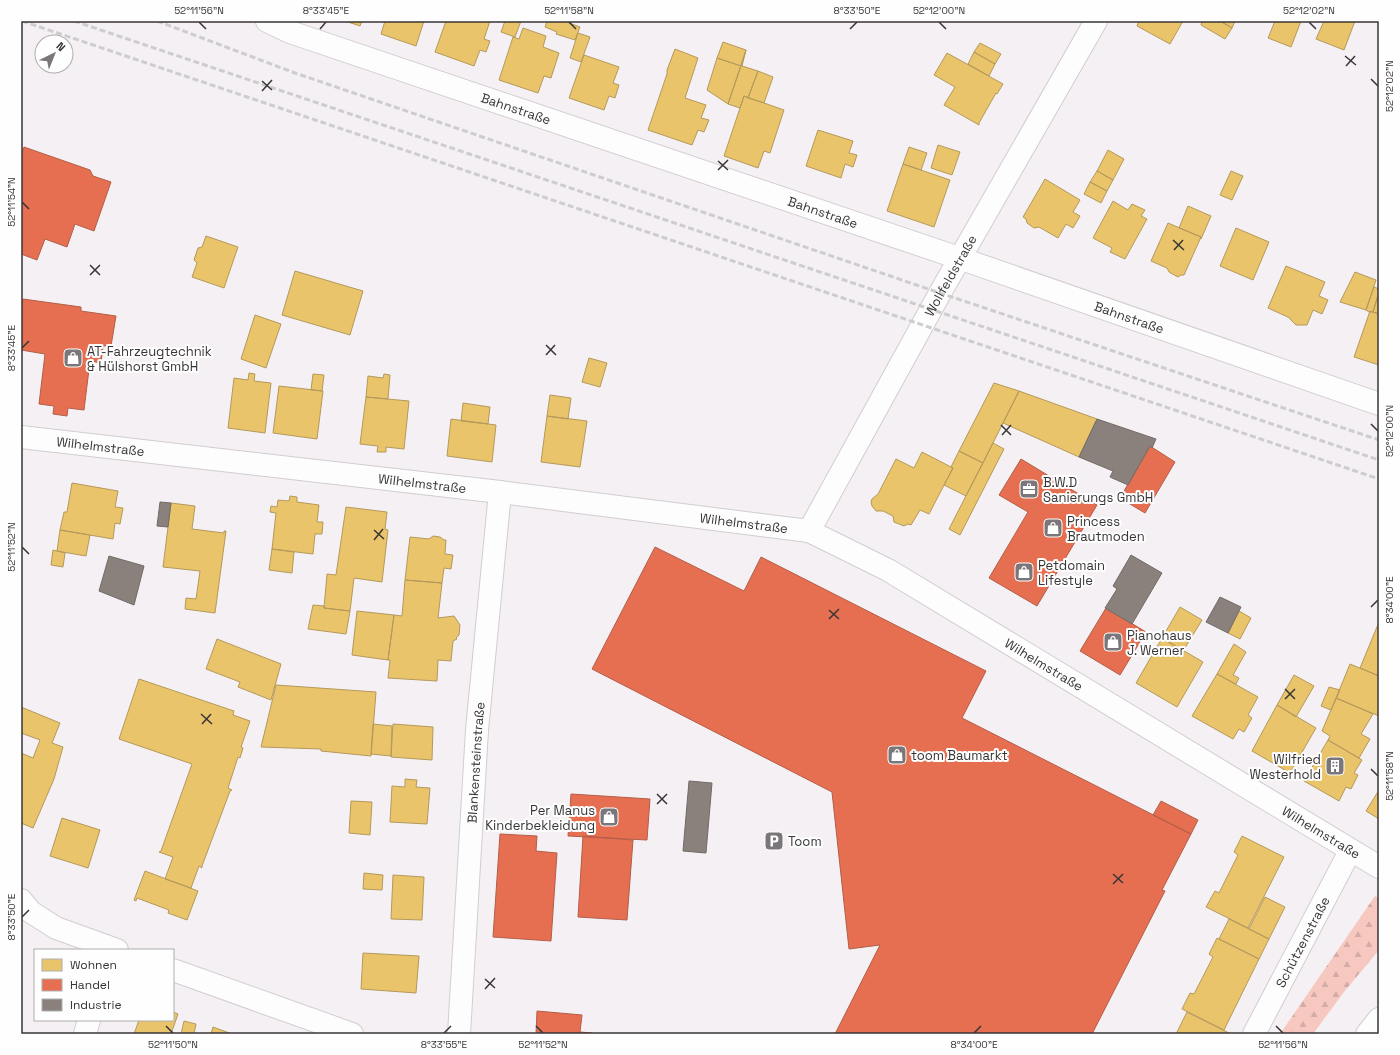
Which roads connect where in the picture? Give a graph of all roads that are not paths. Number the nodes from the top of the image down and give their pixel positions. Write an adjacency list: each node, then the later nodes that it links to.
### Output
1 (267, 21): 3 (street, Bahnstraße)
2 (1096, 21): 3 (street, Wollfeldstraße)
3 (959, 258): 4 (street, Bahnstraße); 7 (street, Wollfeldstraße)
4 (1379, 404)
5 (21, 437): 6 (street, Wilhelmstraße)
6 (500, 492): 7 (street, Wilhelmstraße); 17 (street, Blankensteinstraße)
7 (809, 531): 8 (street, Wilhelmstraße)
8 (1350, 851): 9 (street, Wilhelmstraße); 18 (street, Schützenstraße)
9 (1379, 867)
10 (21, 900): 11 (street)
11 (112, 949)
12 (174, 970): 16 (street)
13 (1379, 1019): 19 (street)
14 (89, 1021): 15 (street)
15 (85, 1034)
16 (352, 1034)
17 (459, 1034)
18 (1254, 1034)
19 (1367, 1034)

